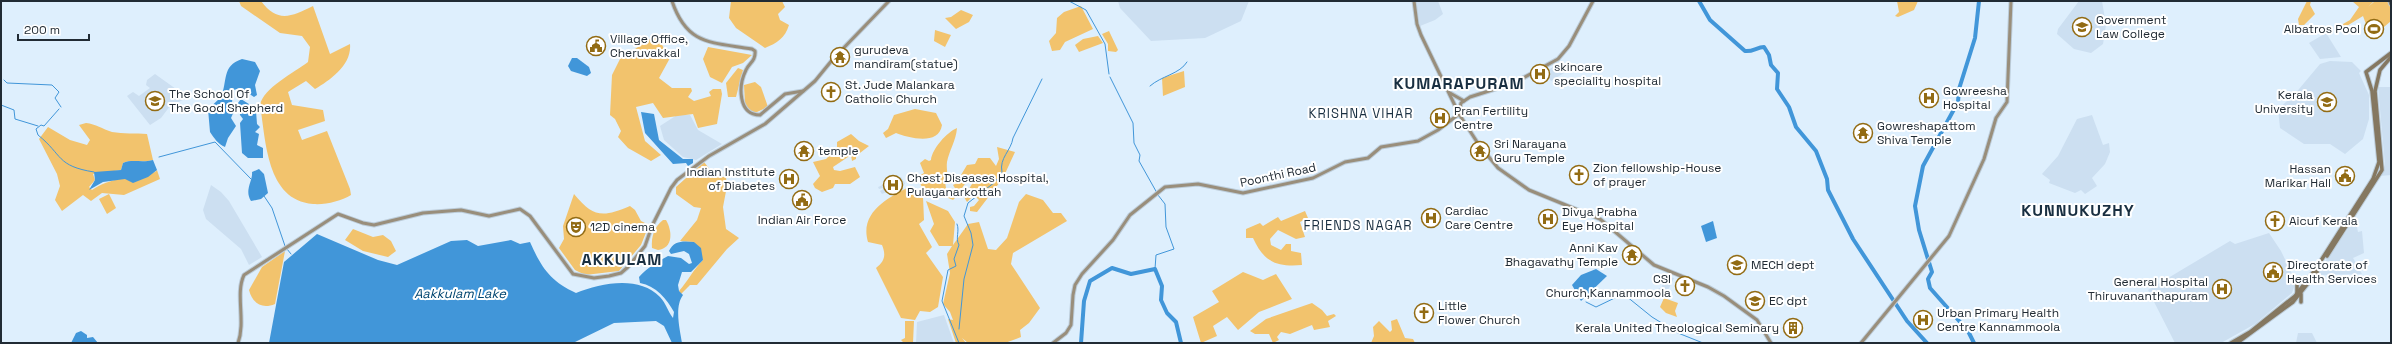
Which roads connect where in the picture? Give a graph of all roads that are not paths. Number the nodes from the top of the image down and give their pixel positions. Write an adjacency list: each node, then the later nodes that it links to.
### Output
1 (672, 1): 13 (main road)
2 (889, 1): 13 (main road)
3 (1414, 1): 14 (main road)
4 (1593, 1): 15 (main road)
5 (2011, 1): 23 (main road)
6 (2390, 1): 7 (main road)
7 (2391, 4)
8 (2391, 53): 10 (main road)
9 (2391, 57): 11 (main road)
10 (2372, 68): 11 (main road); 12 (main road)
11 (2378, 75): 12 (main road); 18 (main road)
12 (2369, 80): 18 (main road)
13 (804, 91): 20 (main road)
14 (1450, 93): 15 (main road); 16 (main road)
15 (1464, 101): 16 (main road)
16 (1459, 114): 21 (main road, Poonthi Road); 22 (main road)
17 (2297, 280): 18 (main road)
18 (2299, 293): 19 (main road); 24 (main road); 25 (main road)
19 (2301, 302)
20 (238, 343)
21 (1053, 343)
22 (1772, 343)
23 (1861, 343)
24 (2231, 343)
25 (2238, 343)

